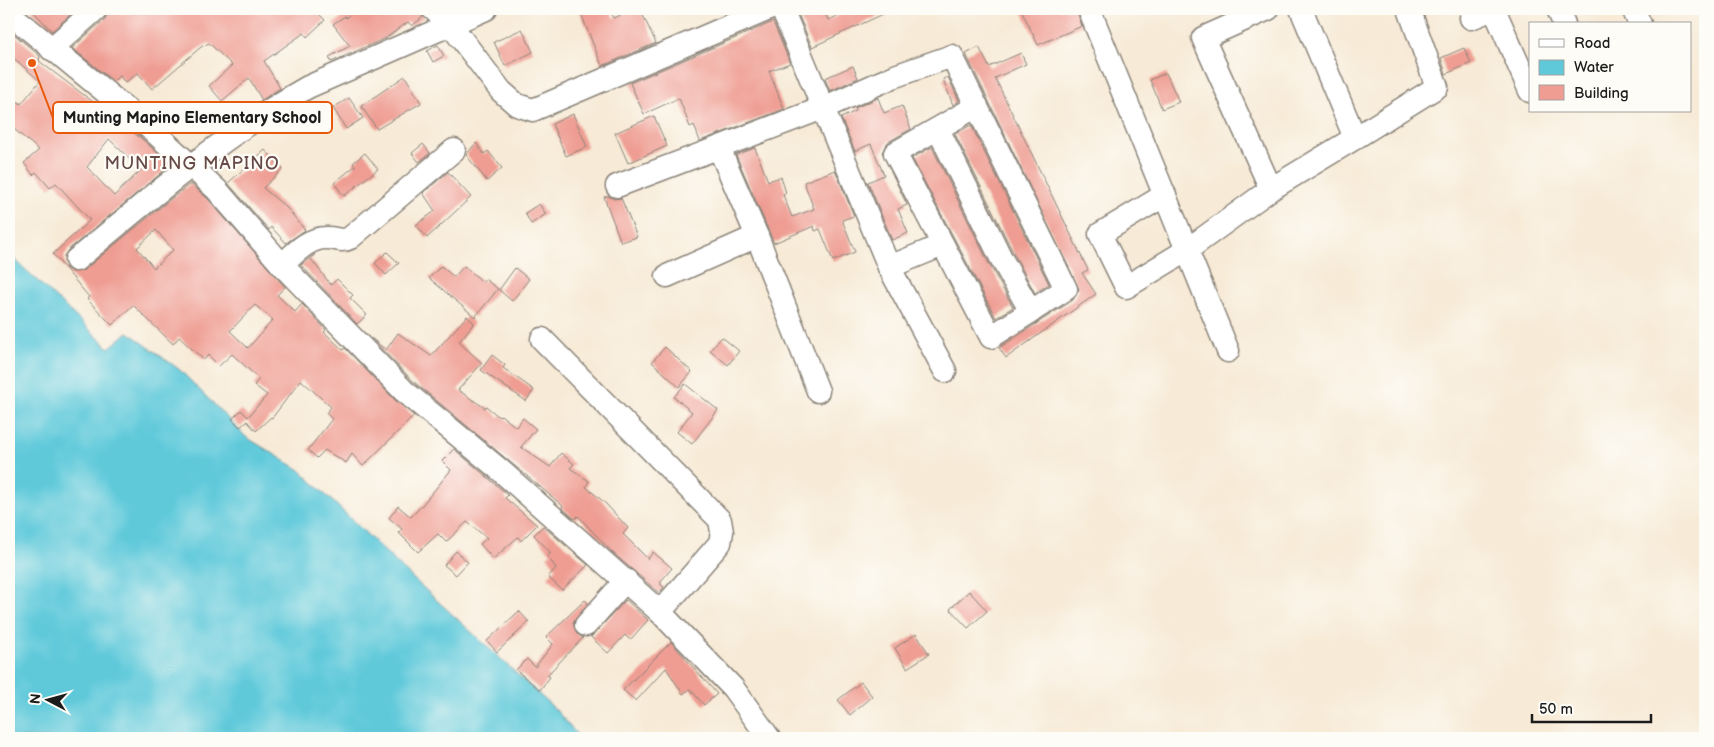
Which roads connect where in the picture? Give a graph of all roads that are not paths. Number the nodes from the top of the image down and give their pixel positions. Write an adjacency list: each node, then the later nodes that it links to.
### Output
1 (96, 9): 18 (street)
2 (433, 9): 17 (street)
3 (486, 9): 17 (street)
4 (769, 9): 17 (street)
5 (782, 9): 21 (street)
6 (1090, 9): 29 (street)
7 (1268, 9): 28 (street)
8 (1301, 9): 23 (street)
9 (1409, 9): 23 (street)
10 (1493, 9): 14 (street); 19 (street)
11 (1558, 9): 15 (street)
12 (1633, 9): 16 (street)
13 (9, 13): 18 (street)
14 (1471, 18)
15 (1563, 22)
16 (1639, 22)
17 (450, 24): 26 (street)
18 (51, 48): 26 (street)
19 (1529, 89)
20 (977, 106): 21 (street); 22 (street); 37 (street)
21 (823, 108): 24 (street); 35 (street)
22 (938, 128): 31 (street); 37 (street)
23 (1355, 138): 28 (street)
24 (719, 148): 27 (street); 30 (street)
25 (454, 150): 34 (street)
26 (189, 166): 33 (street); 34 (street)
27 (617, 186)
28 (1271, 189): 32 (street)
29 (1165, 195): 32 (street); 32 (street)
30 (757, 236): 36 (street); 41 (street)
31 (943, 245): 35 (street); 37 (street)
32 (1187, 250): 39 (street)
33 (76, 260)
34 (282, 264): 42 (street)
35 (890, 267): 40 (street)
36 (667, 276)
37 (1030, 312)
38 (542, 339): 43 (street)
39 (1228, 351)
40 (945, 371)
41 (818, 391)
42 (626, 580): 43 (street); 44 (street)
43 (660, 612): 45 (street)
44 (586, 625)
45 (769, 738)

